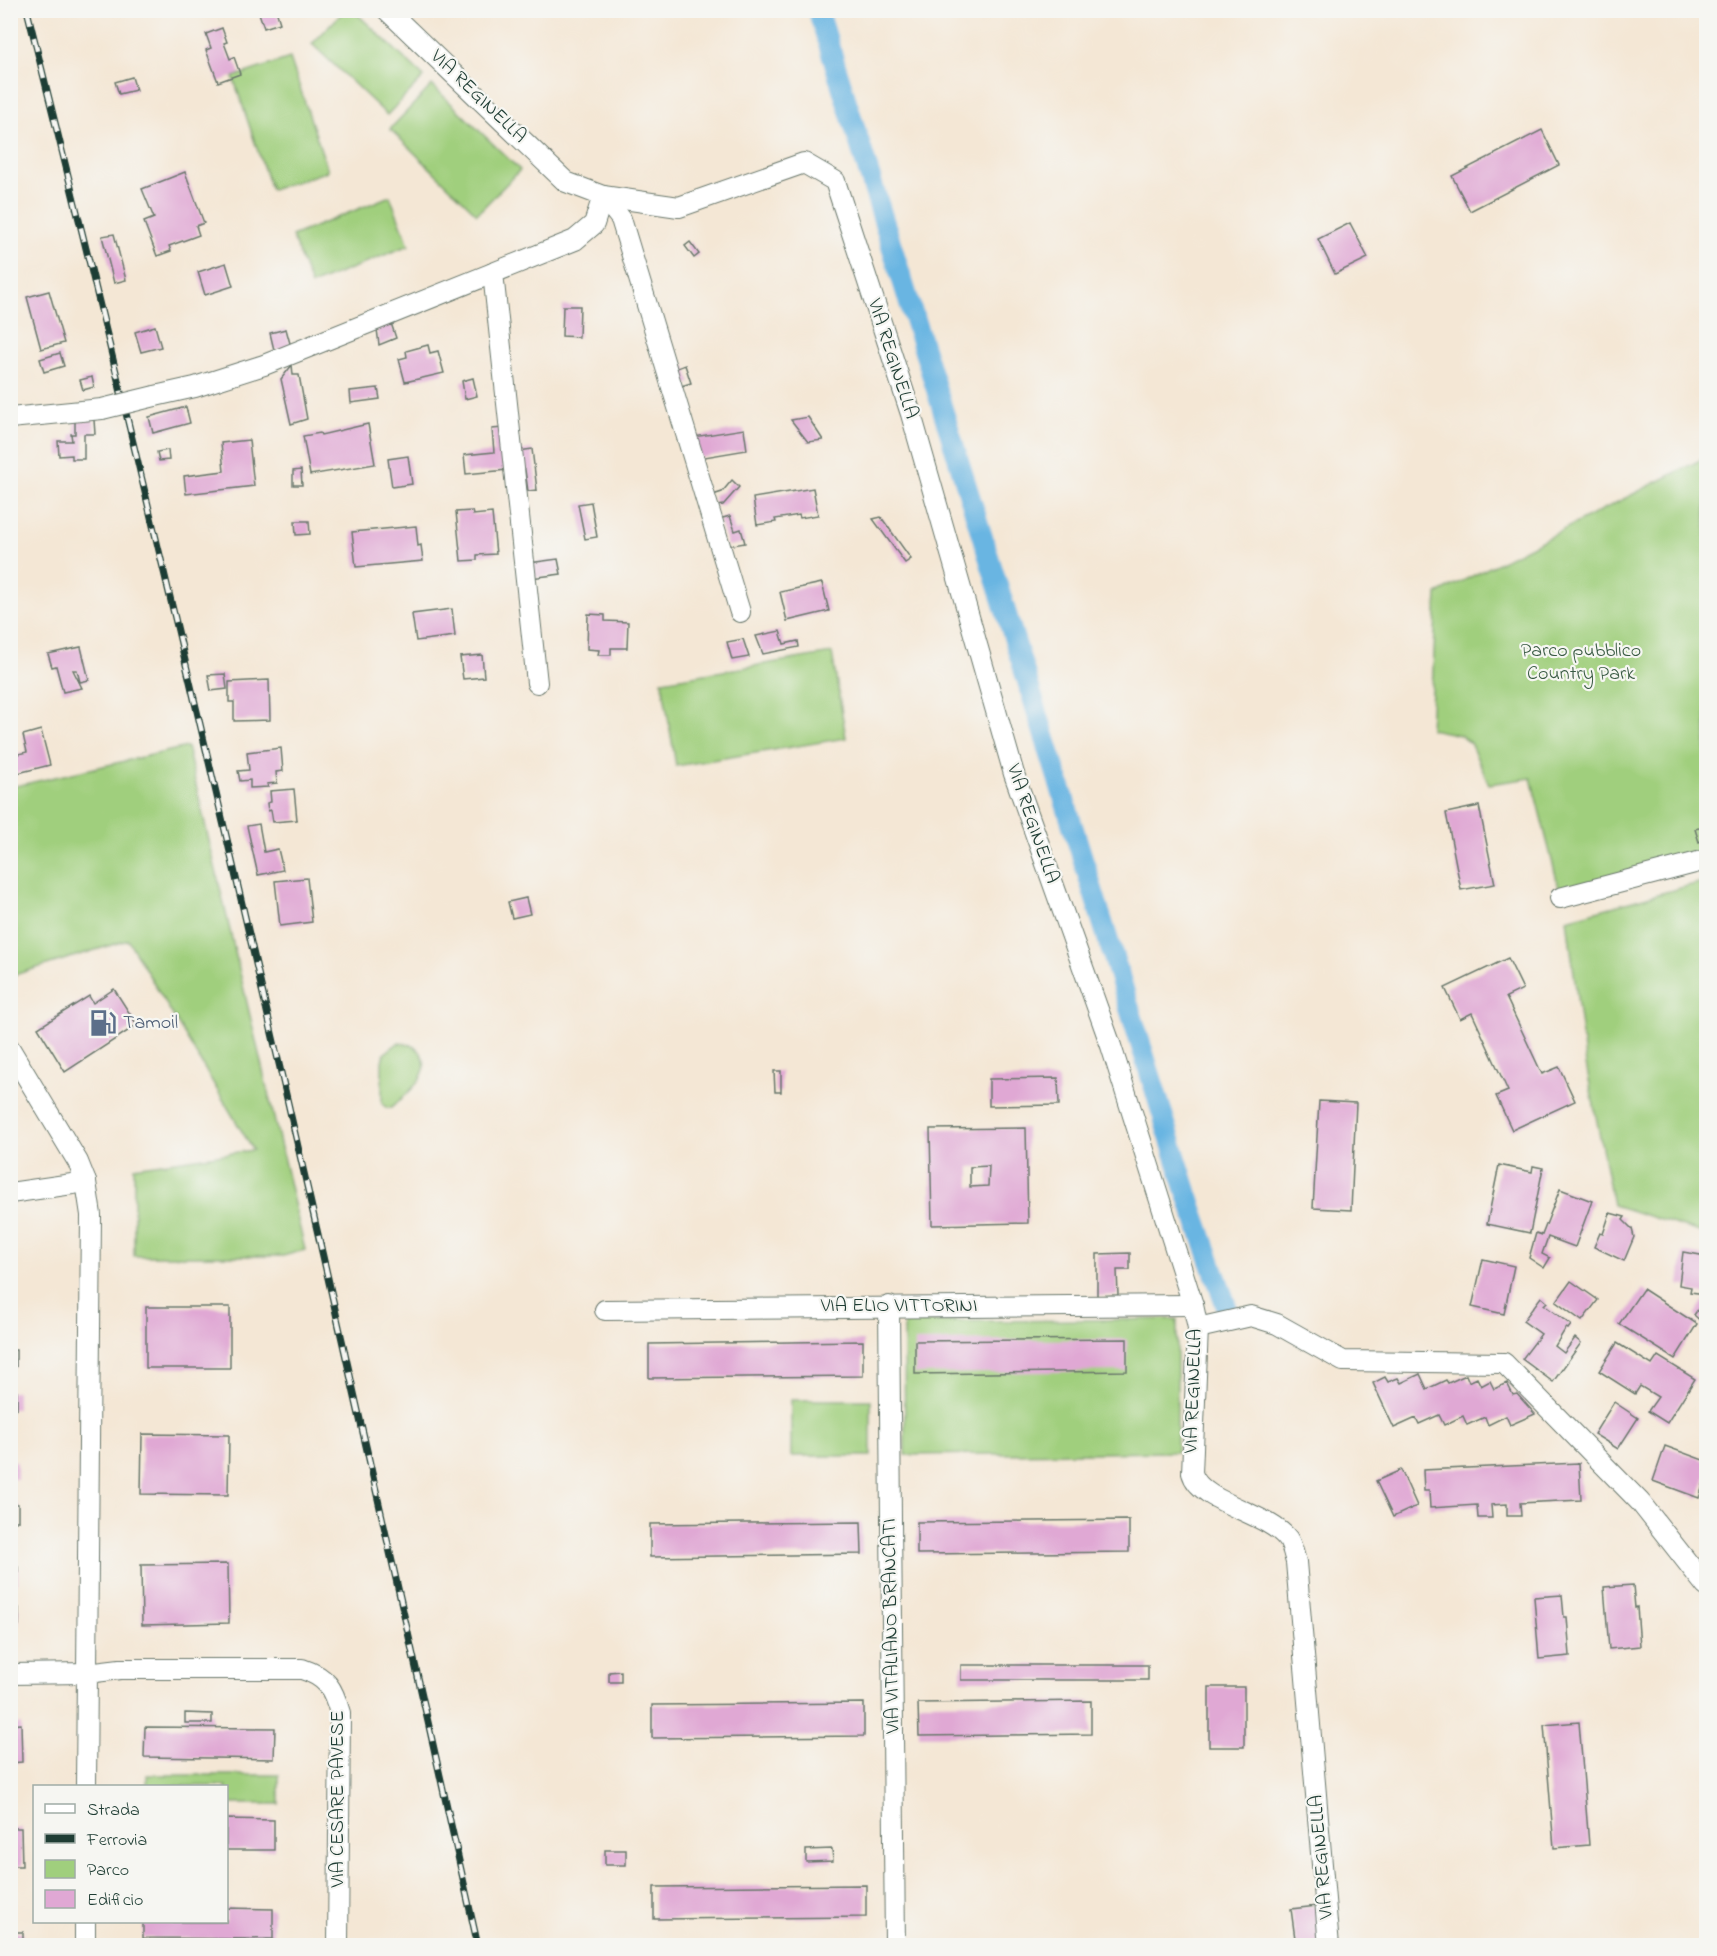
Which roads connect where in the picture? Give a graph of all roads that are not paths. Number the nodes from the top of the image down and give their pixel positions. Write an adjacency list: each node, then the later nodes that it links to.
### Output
1 (387, 10): 2 (street, VIA REGINELLA)
2 (603, 196): 3 (street); 5 (street); 12 (street, VIA REGINELLA)
3 (493, 273): 4 (street, bridge); 6 (street)
4 (10, 418)
5 (740, 612)
6 (537, 683)
7 (1707, 860): 8 (street)
8 (1560, 898)
9 (10, 1048): 10 (street)
10 (86, 1182): 11 (street); 17 (street)
11 (10, 1193)
12 (1193, 1305): 13 (street, VIA ELIO VITTORINI); 15 (street, VIA REGINELLA)
13 (890, 1306): 14 (street, VIA ELIO VITTORINI); 23 (street, VIA VITALIANO BRANCATI)
14 (605, 1310)
15 (1207, 1327): 16 (street); 24 (street, VIA REGINELLA)
16 (1707, 1586)
17 (87, 1673): 18 (street, VIA CESARE PAVESE); 19 (street); 22 (street, VIA CESARE PAVESE)
18 (10, 1674)
19 (86, 1785)
20 (85, 1923): 21 (street)
21 (85, 1946)
22 (338, 1946)
23 (895, 1946)
24 (1329, 1946)

